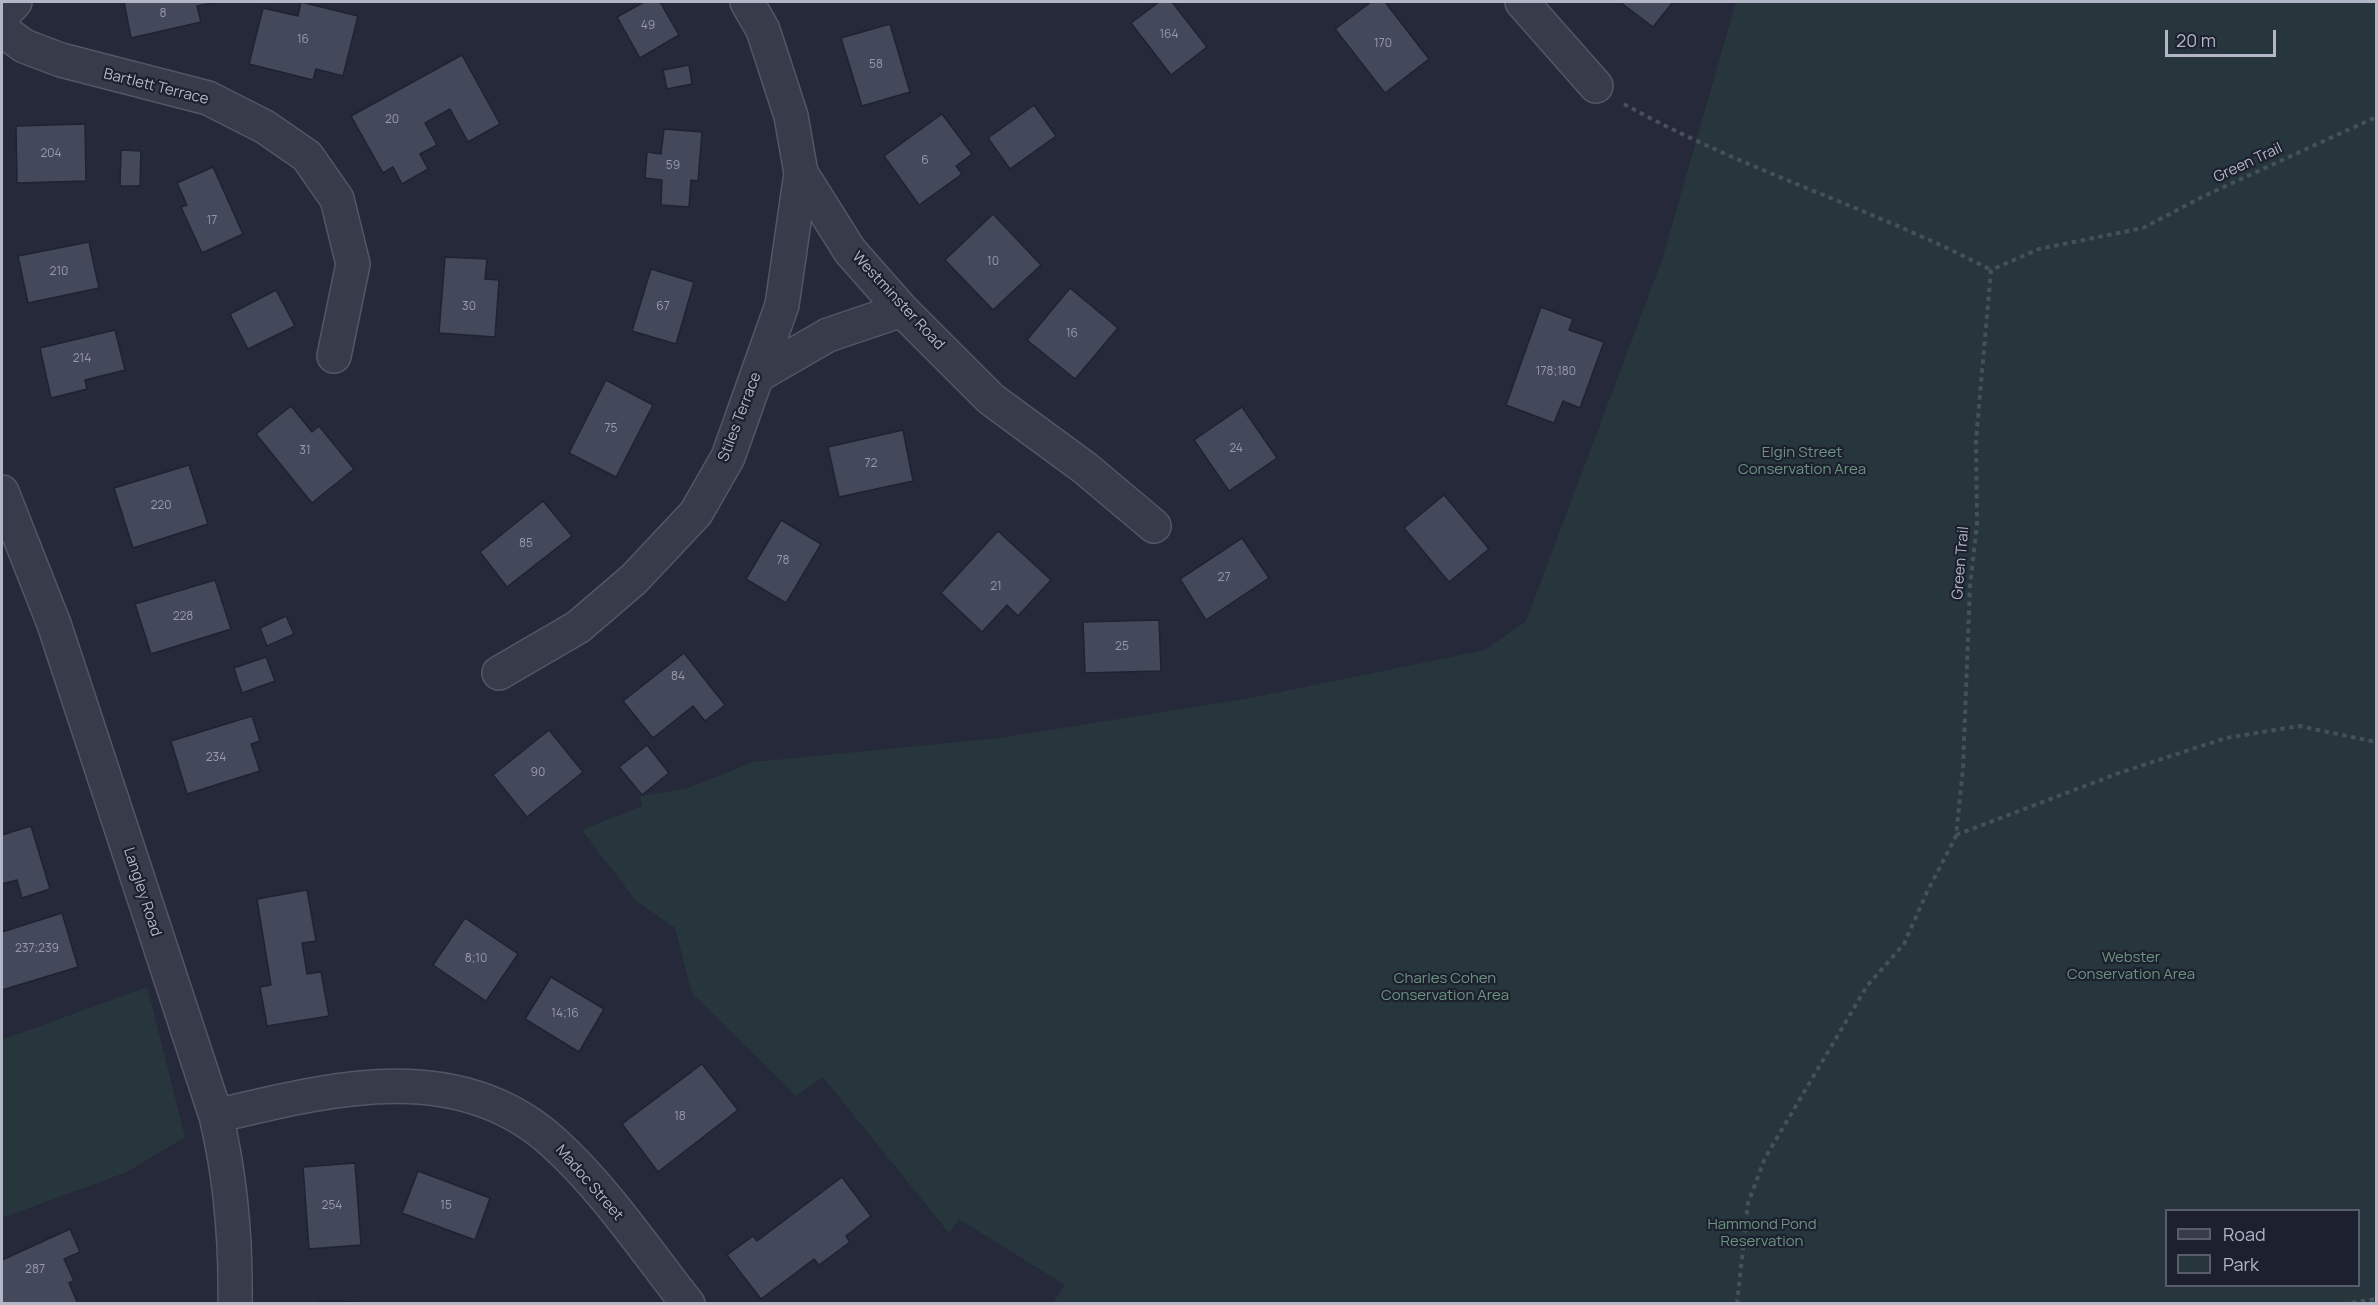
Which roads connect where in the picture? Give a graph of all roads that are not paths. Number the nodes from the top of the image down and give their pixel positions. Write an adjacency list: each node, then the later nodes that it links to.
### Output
1 (15, 2): 4 (street)
2 (747, 2): 7 (street, Westminster Road)
3 (1522, 2): 6 (street)
4 (2, 16)
5 (2, 30): 9 (street, Bartlett Terrace)
6 (1596, 86)
7 (801, 173): 8 (street, Westminster Road); 10 (street, Stiles Terrace)
8 (902, 310): 10 (street); 12 (street, Westminster Road)
9 (334, 356)
10 (756, 376): 13 (street, Stiles Terrace)
11 (2, 492): 14 (street, Langley Road)
12 (1154, 526)
13 (499, 673)
14 (216, 1116): 15 (street, Langley Road); 16 (street, Madoc Street)
15 (235, 1304)
16 (688, 1304)

